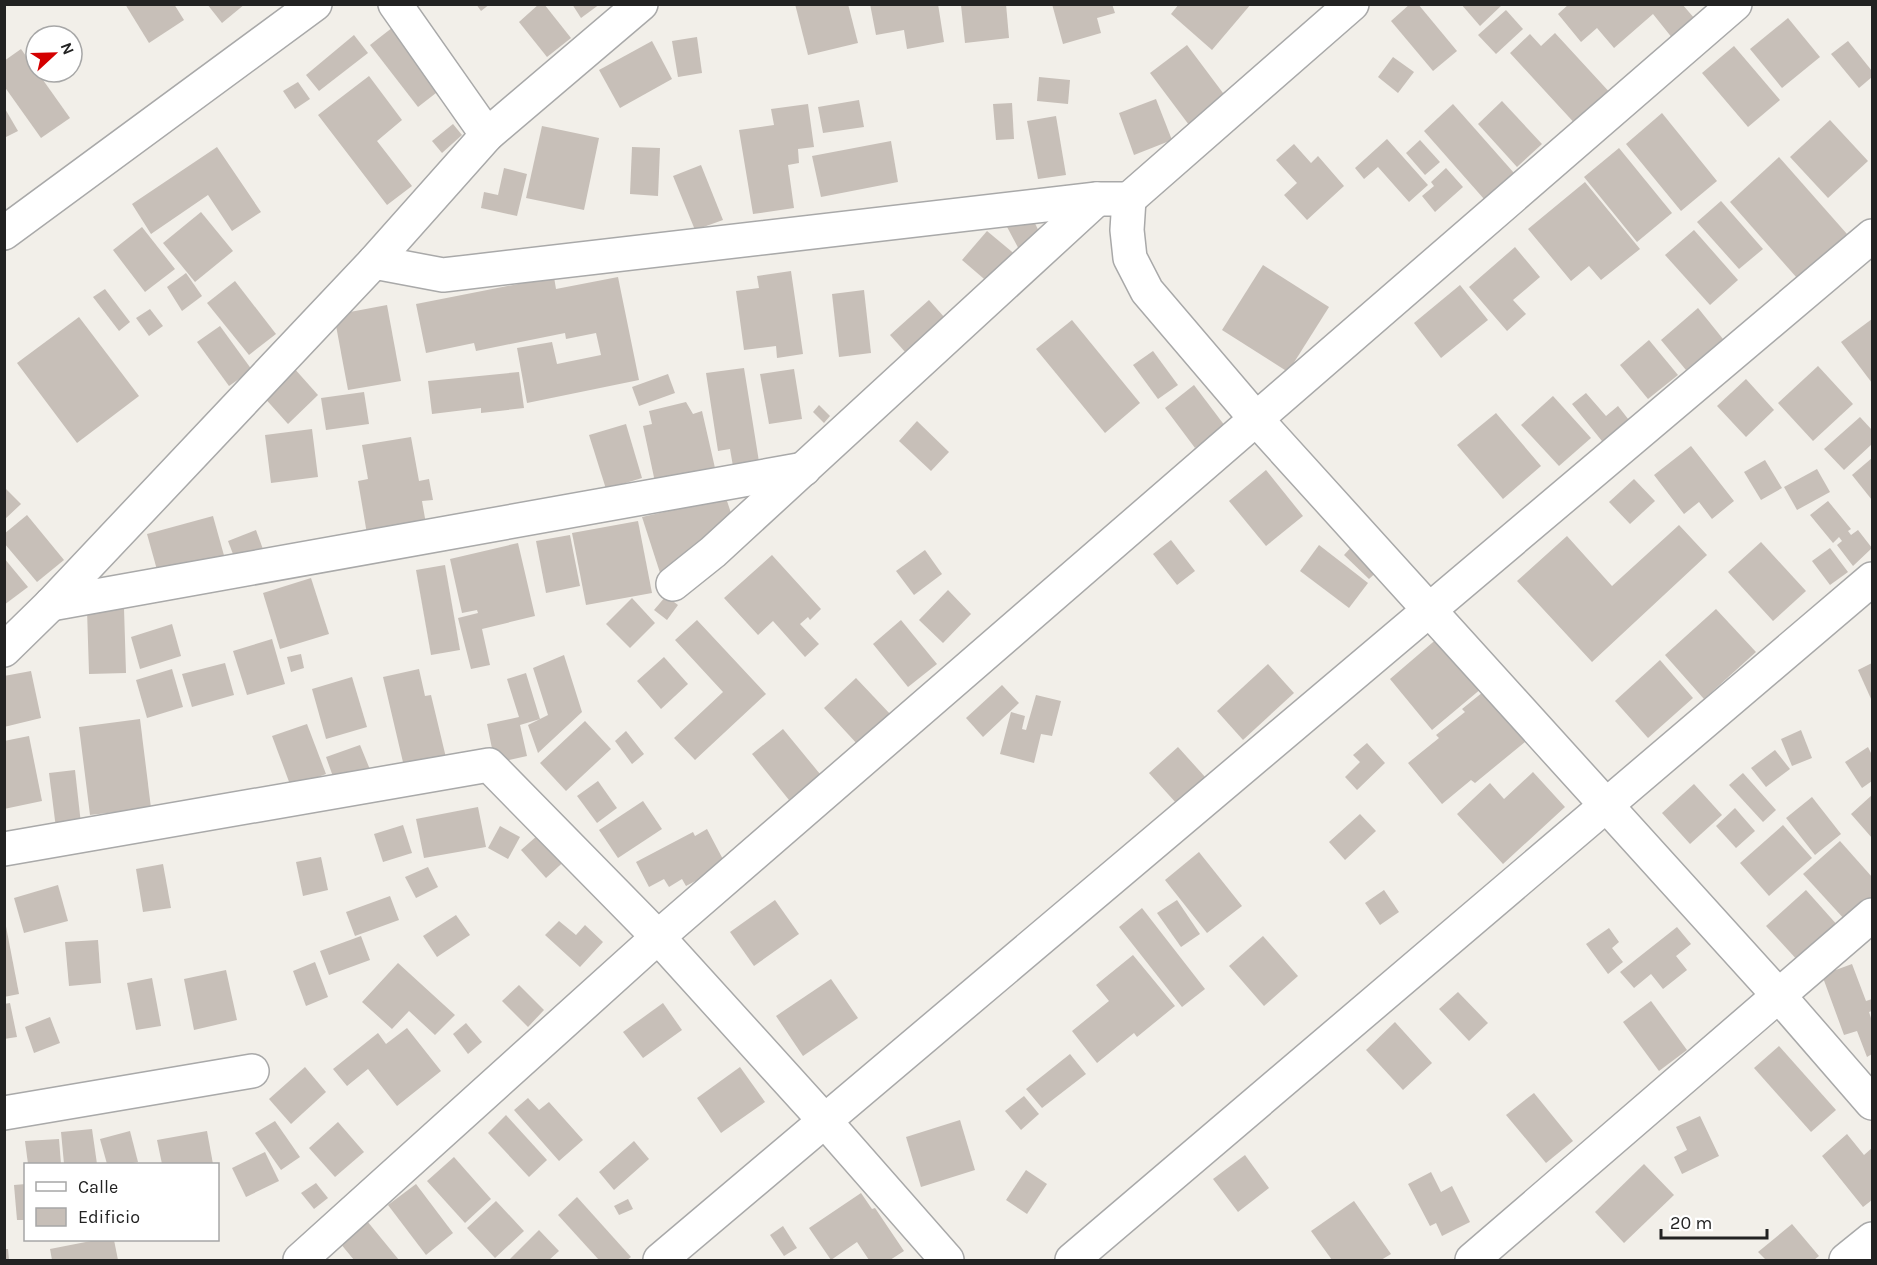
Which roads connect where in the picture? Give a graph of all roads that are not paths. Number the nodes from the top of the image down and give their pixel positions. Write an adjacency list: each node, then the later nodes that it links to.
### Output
1 (315, 4): 9 (street)
2 (395, 4): 6 (street)
3 (641, 4): 6 (street)
4 (1352, 4): 8 (street)
5 (1735, 4): 12 (street)
6 (487, 135): 11 (street)
7 (1097, 199): 8 (street); 11 (street); 13 (street)
8 (1129, 199): 12 (street)
9 (4, 233)
10 (1872, 236): 17 (street)
11 (374, 262): 16 (street)
12 (1257, 420): 17 (street); 22 (street)
13 (804, 469): 15 (street); 16 (street)
14 (1872, 579): 19 (street)
15 (673, 584)
16 (51, 604): 18 (street)
17 (1429, 610): 19 (street); 27 (street)
18 (4, 650)
19 (1607, 805): 23 (street); 32 (street)
20 (4, 849): 22 (street)
21 (1872, 915): 23 (street)
22 (658, 937): 27 (street); 29 (street)
23 (1780, 997): 25 (street); 33 (street)
24 (252, 1071): 26 (street)
25 (1872, 1103)
26 (4, 1113)
27 (824, 1120): 30 (street); 31 (street)
28 (1872, 1239): 34 (street)
29 (300, 1260)
30 (660, 1260)
31 (947, 1260)
32 (1072, 1260)
33 (1472, 1260)
34 (1846, 1260)

